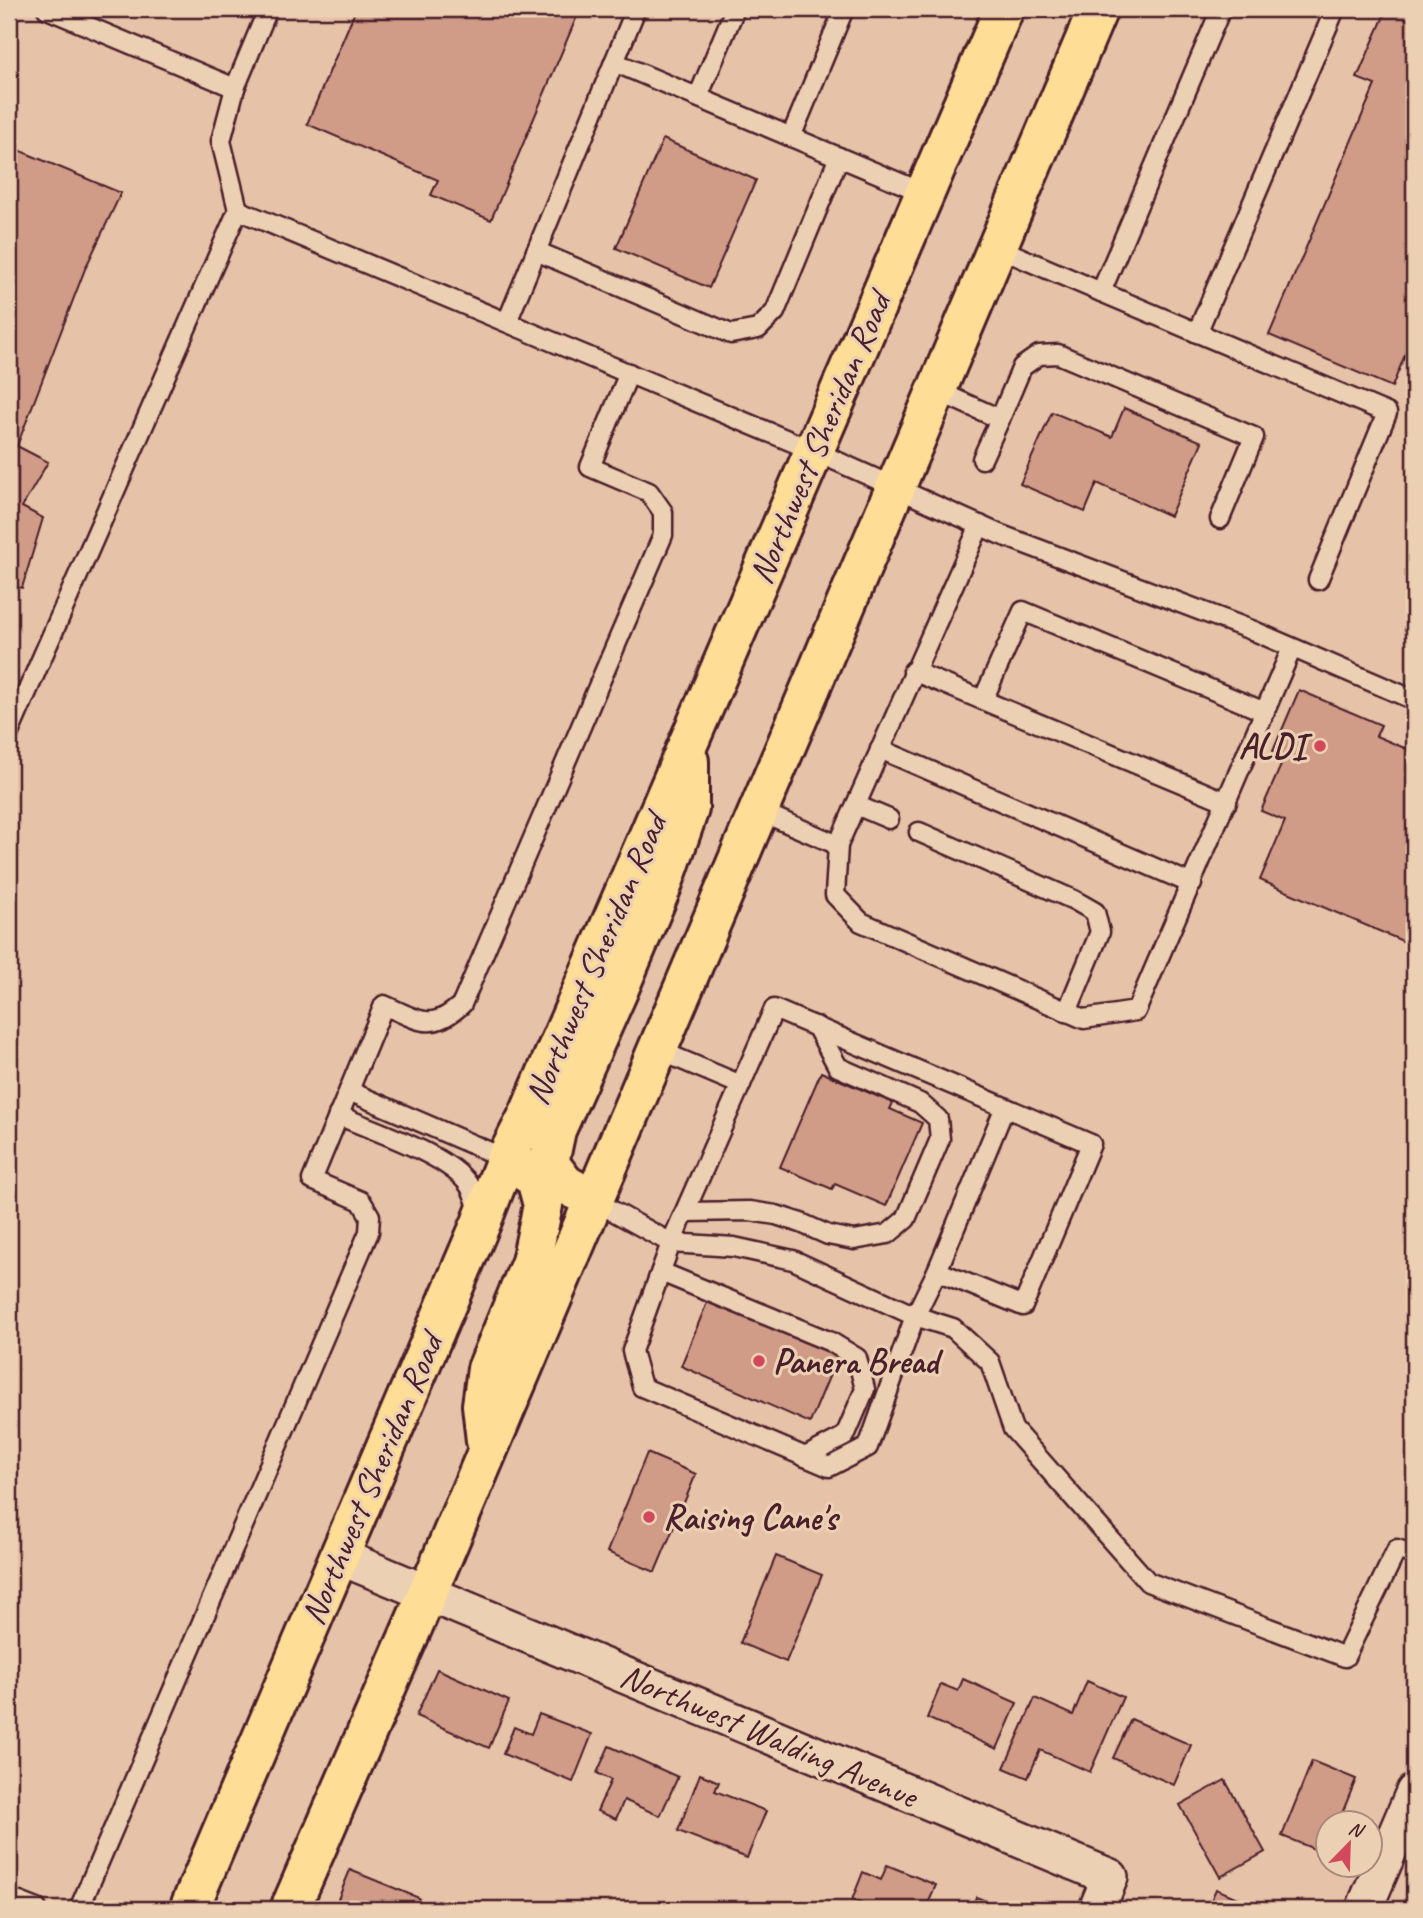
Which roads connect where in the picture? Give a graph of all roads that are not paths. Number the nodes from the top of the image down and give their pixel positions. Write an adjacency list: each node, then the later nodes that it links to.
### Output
1 (47, 9): 11 (lane)
2 (268, 9): 11 (lane)
3 (636, 9): 10 (lane)
4 (734, 9): 12 (lane)
5 (844, 9): 13 (lane)
6 (1004, 9): 15 (main road, Northwest Sheridan Road)
7 (1097, 9): 17 (main road)
8 (1221, 9): 19 (lane)
9 (1335, 9): 21 (lane)
10 (614, 62): 12 (lane); 18 (lane)
11 (235, 88): 16 (lane)
12 (698, 97): 13 (lane)
13 (791, 137): 14 (lane)
14 (839, 157): 15 (lane); 18 (lane)
15 (925, 193): 25 (main road, Northwest Sheridan Road)
16 (238, 211): 20 (lane); 36 (lane)
17 (996, 247): 19 (lane); 23 (main road)
18 (536, 251): 20 (lane)
19 (1101, 292): 21 (lane)
20 (507, 323): 22 (lane)
21 (1198, 333): 30 (lane)
22 (629, 373): 25 (lane); 50 (lane)
23 (934, 390): 24 (lane); 27 (main road)
24 (1000, 419): 26 (lane); 28 (lane)
25 (814, 451): 27 (lane); 37 (main road, Northwest Sheridan Road)
26 (982, 459)
27 (894, 487): 29 (lane); 41 (main road)
28 (1220, 519)
29 (980, 525): 31 (lane); 32 (lane)
30 (1318, 580)
31 (1292, 648): 34 (lane); 35 (lane)
32 (913, 671): 33 (lane); 38 (lane)
33 (983, 700): 35 (lane); 39 (lane)
34 (1414, 701)
35 (1265, 712): 39 (lane)
36 (9, 733)
37 (689, 741): 53 (main road, Northwest Sheridan Road); 54 (main road)
38 (880, 749): 40 (lane); 45 (lane)
39 (1227, 802): 45 (lane)
40 (856, 804): 42 (lane); 44 (lane)
41 (757, 810): 44 (lane); 48 (main road)
42 (889, 819)
43 (919, 832): 46 (lane)
44 (838, 845): 46 (lane)
45 (1192, 884): 46 (lane)
46 (1067, 1012)
47 (816, 1026): 49 (lane); 51 (lane); 55 (lane)
48 (656, 1049): 49 (lane); 54 (main road)
49 (740, 1085): 55 (lane)
50 (349, 1091): 52 (lane); 53 (lane)
51 (1005, 1107): 58 (lane); 58 (lane)
52 (338, 1115): 56 (lane); 69 (lane)
53 (506, 1159): 56 (main road, Northwest Sheridan Road); 61 (main road)
54 (593, 1200): 57 (lane); 61 (main road)
55 (685, 1212): 57 (lane)
56 (481, 1223): 64 (main road, Northwest Sheridan Road)
57 (671, 1243): 59 (lane); 60 (lane)
58 (937, 1270): 60 (lane)
59 (661, 1272): 62 (lane); 62 (lane)
60 (915, 1316): 62 (lane); 63 (lane)
61 (488, 1451): 65 (main road)
62 (805, 1457)
63 (1414, 1555)
64 (338, 1556): 65 (street, Northwest Walding Avenue); 70 (main road, Northwest Sheridan Road)
65 (427, 1594): 71 (main road); 72 (street, Northwest Walding Avenue)
66 (1414, 1792): 73 (street)
67 (9, 1898): 68 (lane)
68 (37, 1909)
69 (79, 1909)
70 (189, 1909)
71 (290, 1909)
72 (1097, 1909)
73 (1364, 1909)

